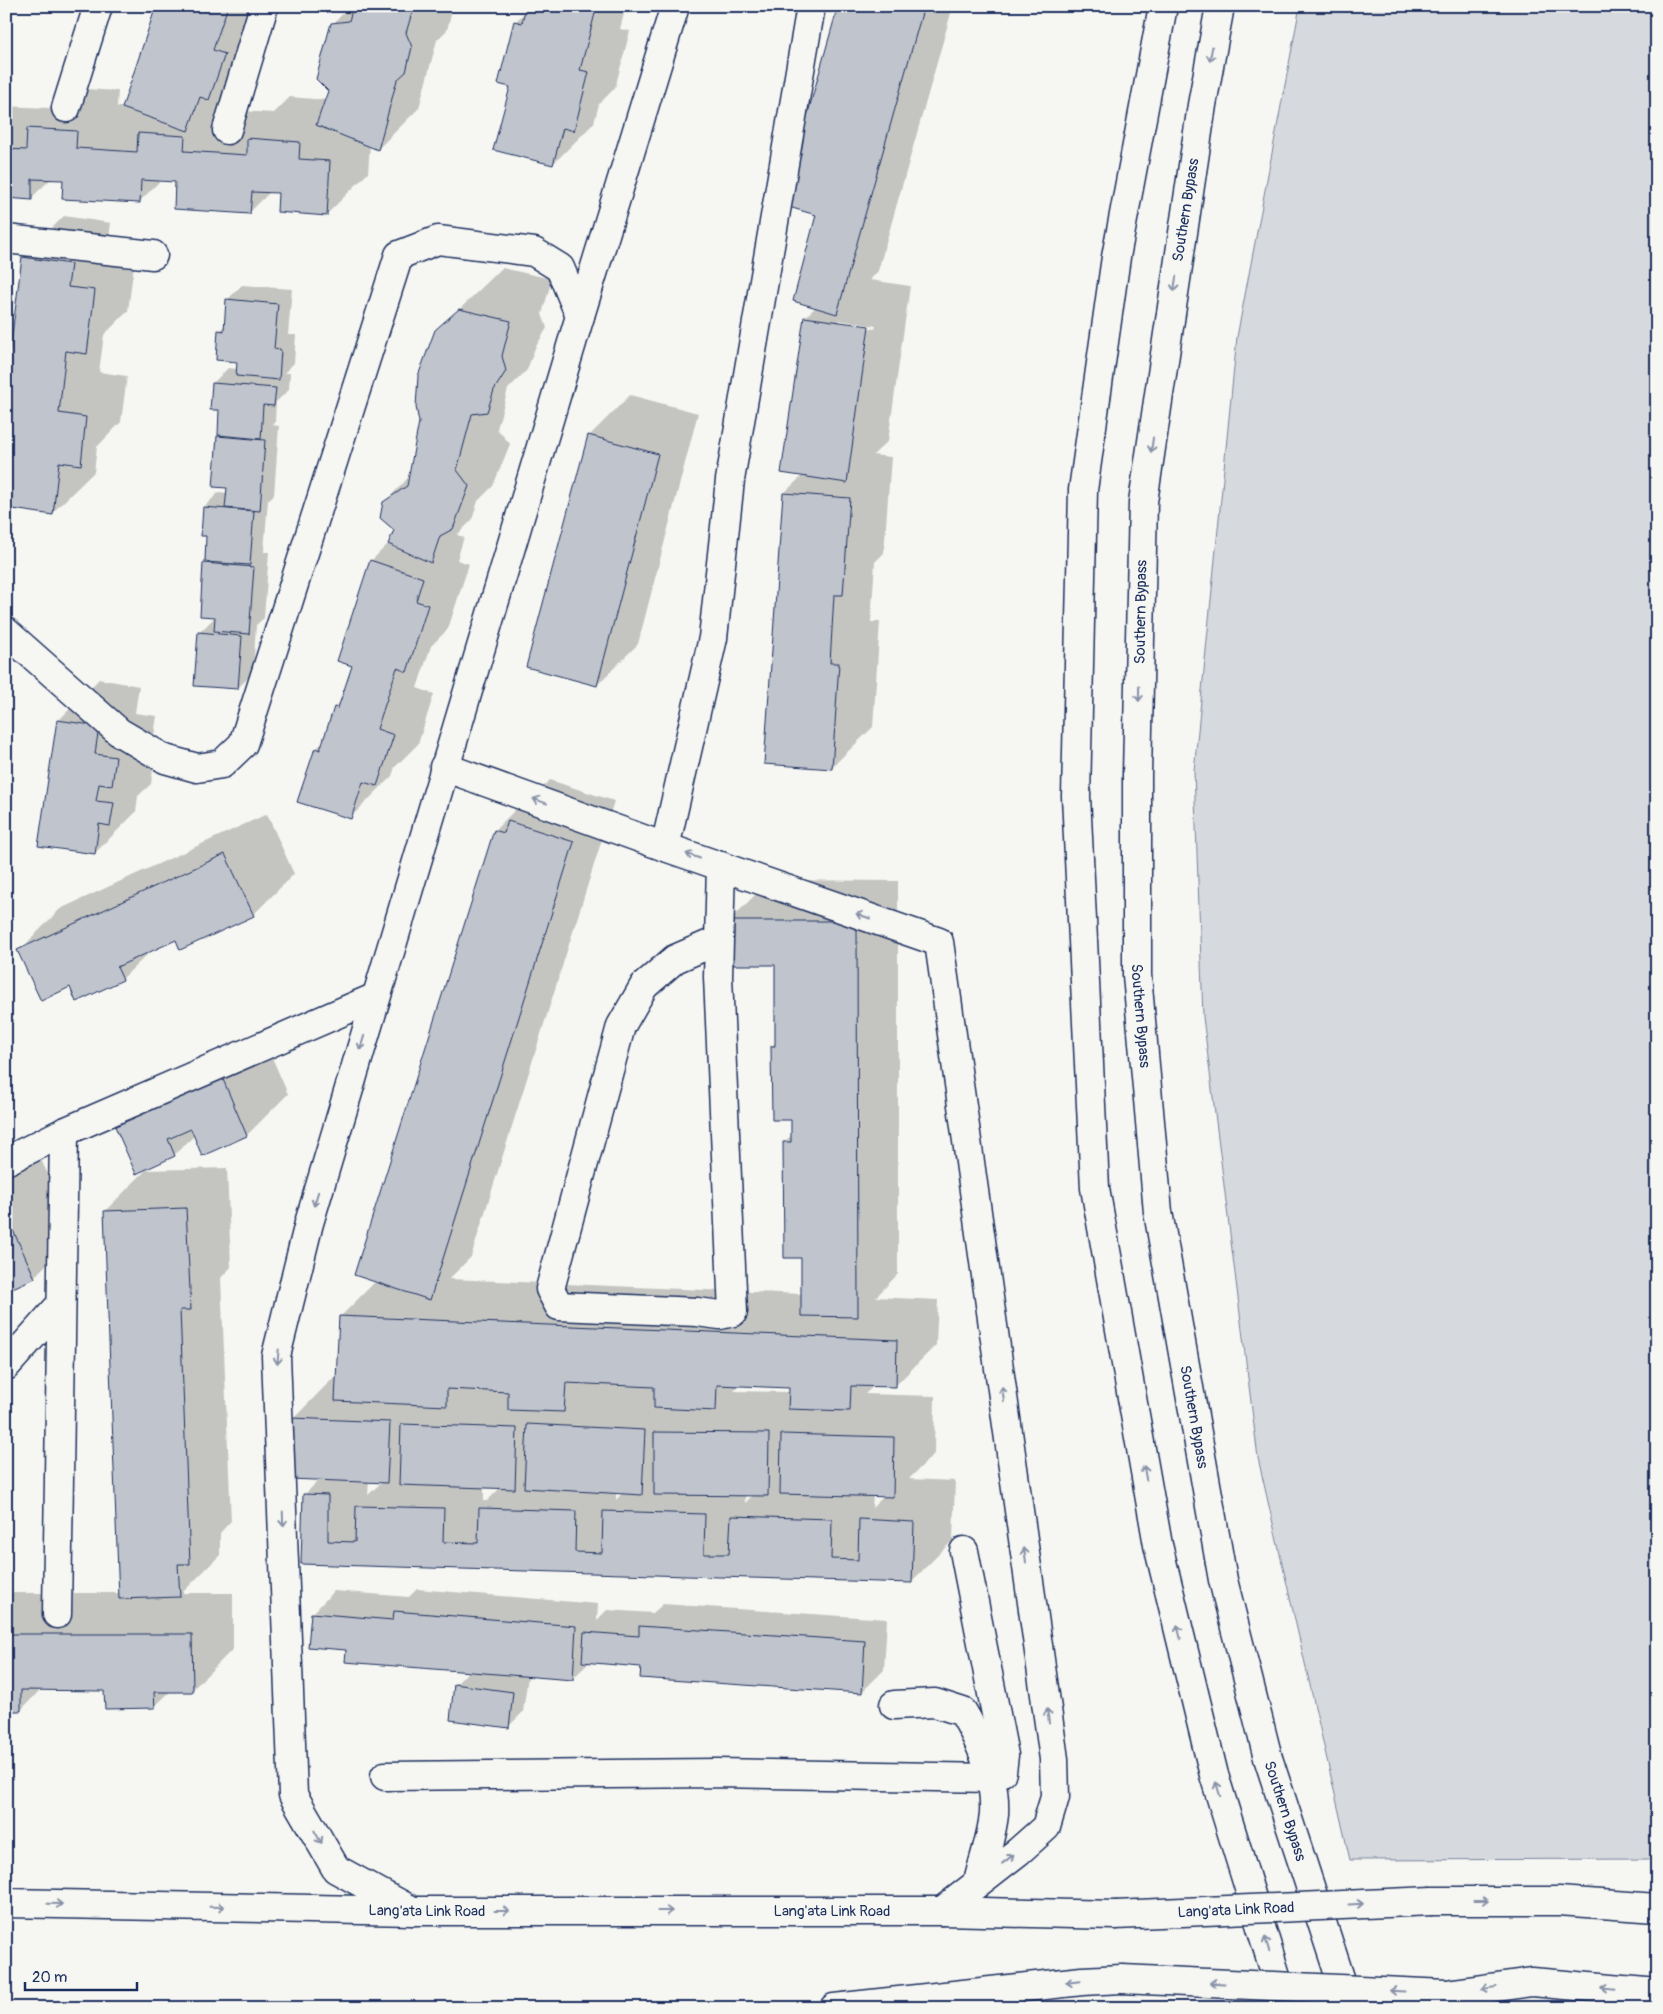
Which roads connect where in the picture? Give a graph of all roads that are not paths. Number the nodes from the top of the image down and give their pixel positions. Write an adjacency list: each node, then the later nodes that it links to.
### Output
1 (98, 6): 7 (main road)
2 (264, 6): 8 (main road)
3 (674, 6): 11 (main road)
4 (811, 6): 14 (main road)
5 (1163, 6): 34 (main road, one-way to 5)
6 (1220, 6): 35 (main road, Southern Bypass, one-way to 35)
7 (66, 108)
8 (227, 130)
9 (6, 239): 10 (main road)
10 (152, 255)
11 (580, 316): 12 (main road); 13 (main road)
12 (7, 642)
13 (444, 766): 14 (main road, one-way to 13); 17 (main road)
14 (665, 847): 15 (main road, one-way to 14)
15 (721, 866): 16 (main road); 27 (main road, one-way to 15)
16 (719, 940): 16 (main road)
17 (376, 997): 18 (main road); 31 (main road, one-way to 31)
18 (64, 1132): 19 (main road); 20 (main road)
19 (6, 1161)
20 (61, 1304): 21 (main road); 23 (main road)
21 (6, 1366)
22 (964, 1552): 26 (main road)
23 (57, 1614)
24 (894, 1706): 26 (main road)
25 (385, 1776): 26 (main road)
26 (992, 1778): 27 (main road)
27 (978, 1882): 30 (main road)
28 (6, 1903): 31 (main road, Lang'ata Link Road, one-way to 31)
29 (1657, 1908): 30 (main road, Lang'ata Link Road, one-way to 29, bridge)
30 (942, 1910): 31 (main road, Lang'ata Link Road, one-way to 30)
31 (413, 1911)
32 (1657, 1993): 33 (main road, one-way to 33, bridge)
33 (834, 2008)
34 (1286, 2008)
35 (1350, 2008)

